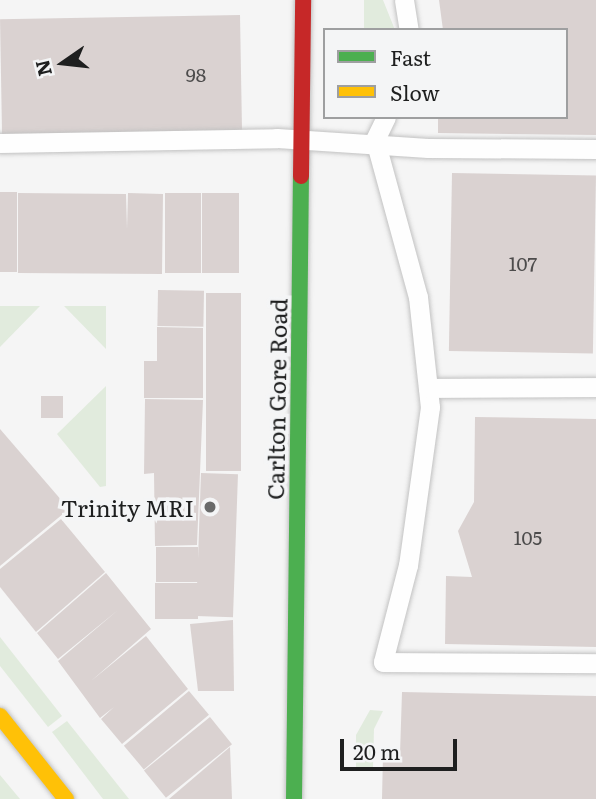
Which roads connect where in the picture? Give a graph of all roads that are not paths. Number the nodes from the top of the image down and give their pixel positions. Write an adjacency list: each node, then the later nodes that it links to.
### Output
1 (303, 0): 5 (main road, Carlton Gore Road)
2 (404, 0): 3 (lane)
3 (409, 28)
4 (385, 119): 6 (lane)
5 (303, 139): 6 (lane); 7 (lane); 14 (main road, Carlton Gore Road)
6 (375, 140): 8 (lane); 10 (lane)
7 (0, 143)
8 (596, 149)
9 (596, 387): 10 (lane)
10 (428, 388): 11 (lane)
11 (596, 663)
12 (0, 716): 13 (main road)
13 (66, 799)
14 (294, 799)

